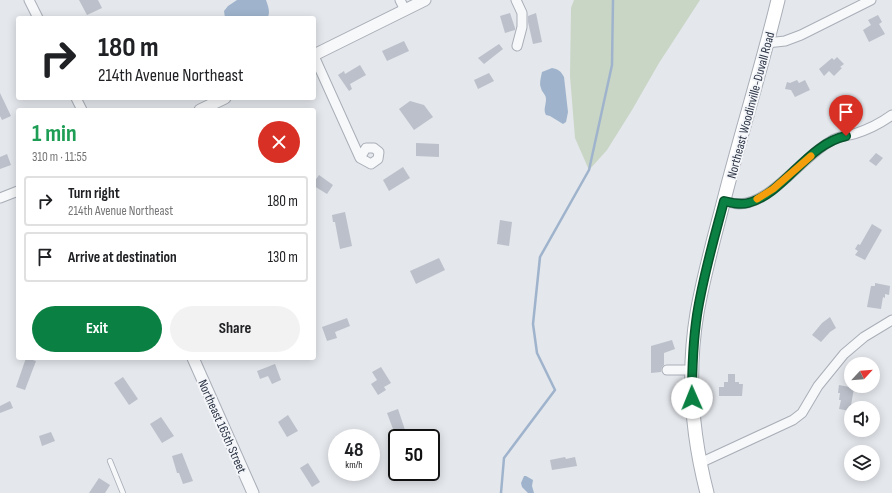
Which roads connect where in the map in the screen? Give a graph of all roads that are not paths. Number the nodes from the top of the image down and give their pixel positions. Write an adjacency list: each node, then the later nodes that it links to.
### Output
1 (29, 0): 7 (street)
2 (425, 0): 6 (street)
3 (516, 0): 9 (street)
4 (778, 0): 8 (main road, Northeast Woodinville-Duvall Road)
5 (871, 0): 8 (street)
6 (403, 5): 10 (street)
7 (37, 16)
8 (767, 43): 18 (main road, Northeast Woodinville-Duvall Road)
9 (517, 46)
10 (316, 54)
11 (316, 59): 15 (street)
12 (221, 100): 13 (street)
13 (204, 108)
14 (892, 115): 18 (street)
15 (360, 158)
16 (16, 192): 17 (street)
17 (0, 198)
18 (724, 201): 22 (main road, Northeast Woodinville-Duvall Road)
19 (892, 320): 24 (street)
20 (194, 360): 26 (street, Northeast 165th Street)
21 (667, 370): 22 (street)
22 (692, 370): 24 (main road, Northeast Woodinville-Duvall Road)
23 (110, 461): 25 (lane)
24 (700, 463): 27 (main road, Northeast Woodinville-Duvall Road)
25 (123, 493)
26 (253, 493)
27 (707, 493)

